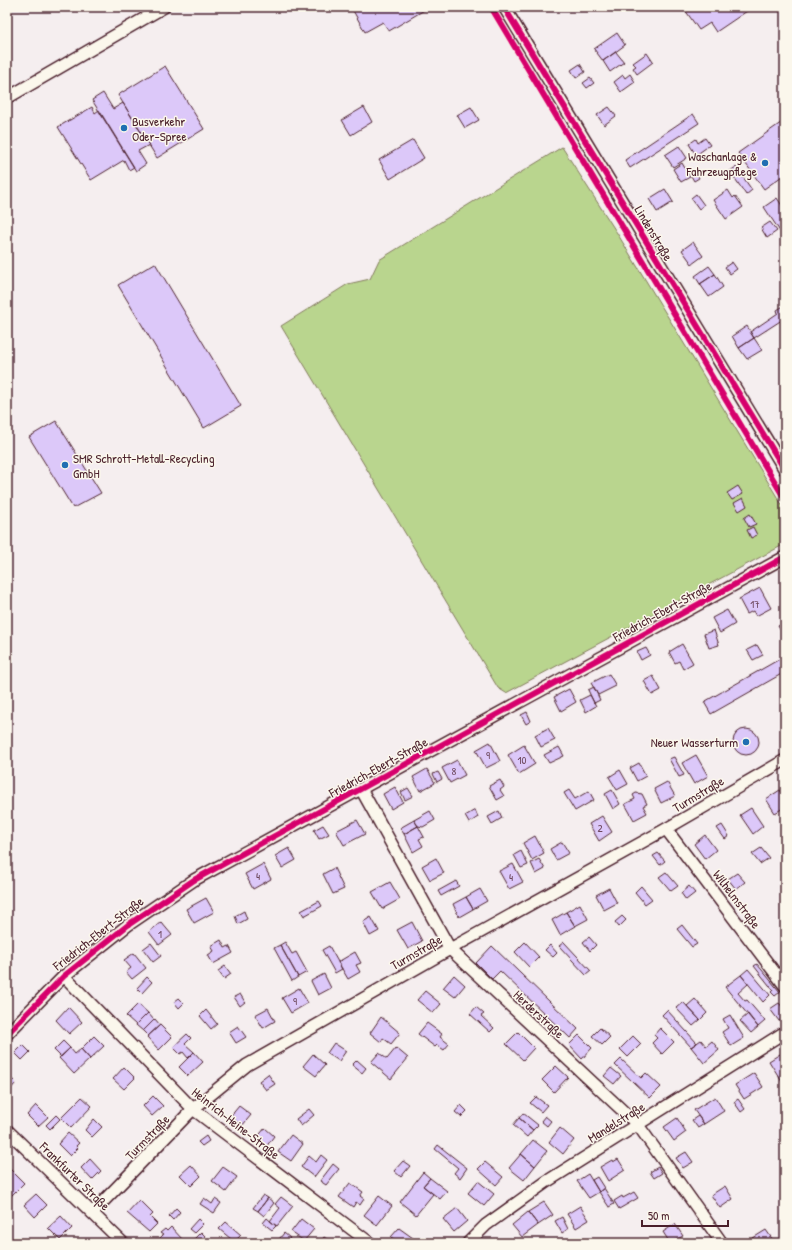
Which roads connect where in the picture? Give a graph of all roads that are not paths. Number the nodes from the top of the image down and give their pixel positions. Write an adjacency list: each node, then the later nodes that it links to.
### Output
1 (164, 7): 3 (street)
2 (504, 7): 4 (street, Lindenstraße)
3 (7, 98)
4 (785, 470)
5 (785, 557): 7 (street, Friedrich-Ebert-Straße)
6 (785, 760): 8 (street, Turmstraße)
7 (361, 788): 9 (street, Herderstraße); 10 (street, Friedrich-Ebert-Straße)
8 (666, 829): 9 (street, Turmstraße); 11 (street, Wilhelmstraße)
9 (450, 949): 14 (street, Turmstraße); 15 (street, Herderstraße)
10 (64, 976): 13 (street, Friedrich-Ebert-Straße); 14 (street, Heinrich-Heine-Straße)
11 (785, 986)
12 (785, 1032): 15 (street, Mandelstraße)
13 (7, 1034)
14 (193, 1109): 17 (street, Turmstraße); 19 (street, Heinrich-Heine-Straße)
15 (638, 1125): 20 (street, Mandelstraße); 21 (street, Herderstraße)
16 (7, 1130): 17 (street, Frankfurter Straße)
17 (92, 1213): 18 (street, Frankfurter Straße)
18 (123, 1243)
19 (370, 1243)
20 (468, 1243)
21 (722, 1243)

